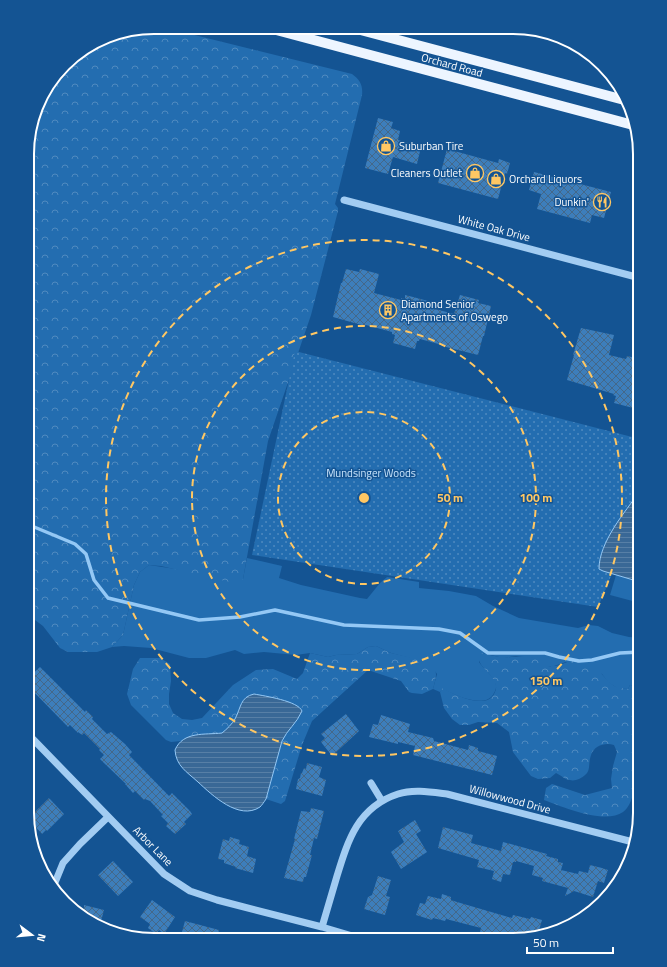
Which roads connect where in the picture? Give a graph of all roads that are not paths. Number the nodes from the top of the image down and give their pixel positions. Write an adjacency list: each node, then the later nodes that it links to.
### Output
1 (291, 34): 4 (main road, Orchard Road)
2 (376, 34): 3 (main road, Orchard Road)
3 (620, 99)
4 (630, 125)
5 (344, 200): 6 (street, White Oak Drive)
6 (633, 276)
7 (34, 740): 10 (street, Arbor Lane)
8 (371, 782): 9 (street)
9 (382, 801): 11 (street, Willowwood Drive); 13 (street, Willowwood Drive)
10 (108, 817): 12 (street); 13 (street, Arbor Lane)
11 (630, 841)
12 (55, 882)
13 (322, 927): 14 (street, Arbor Lane)
14 (342, 933)

